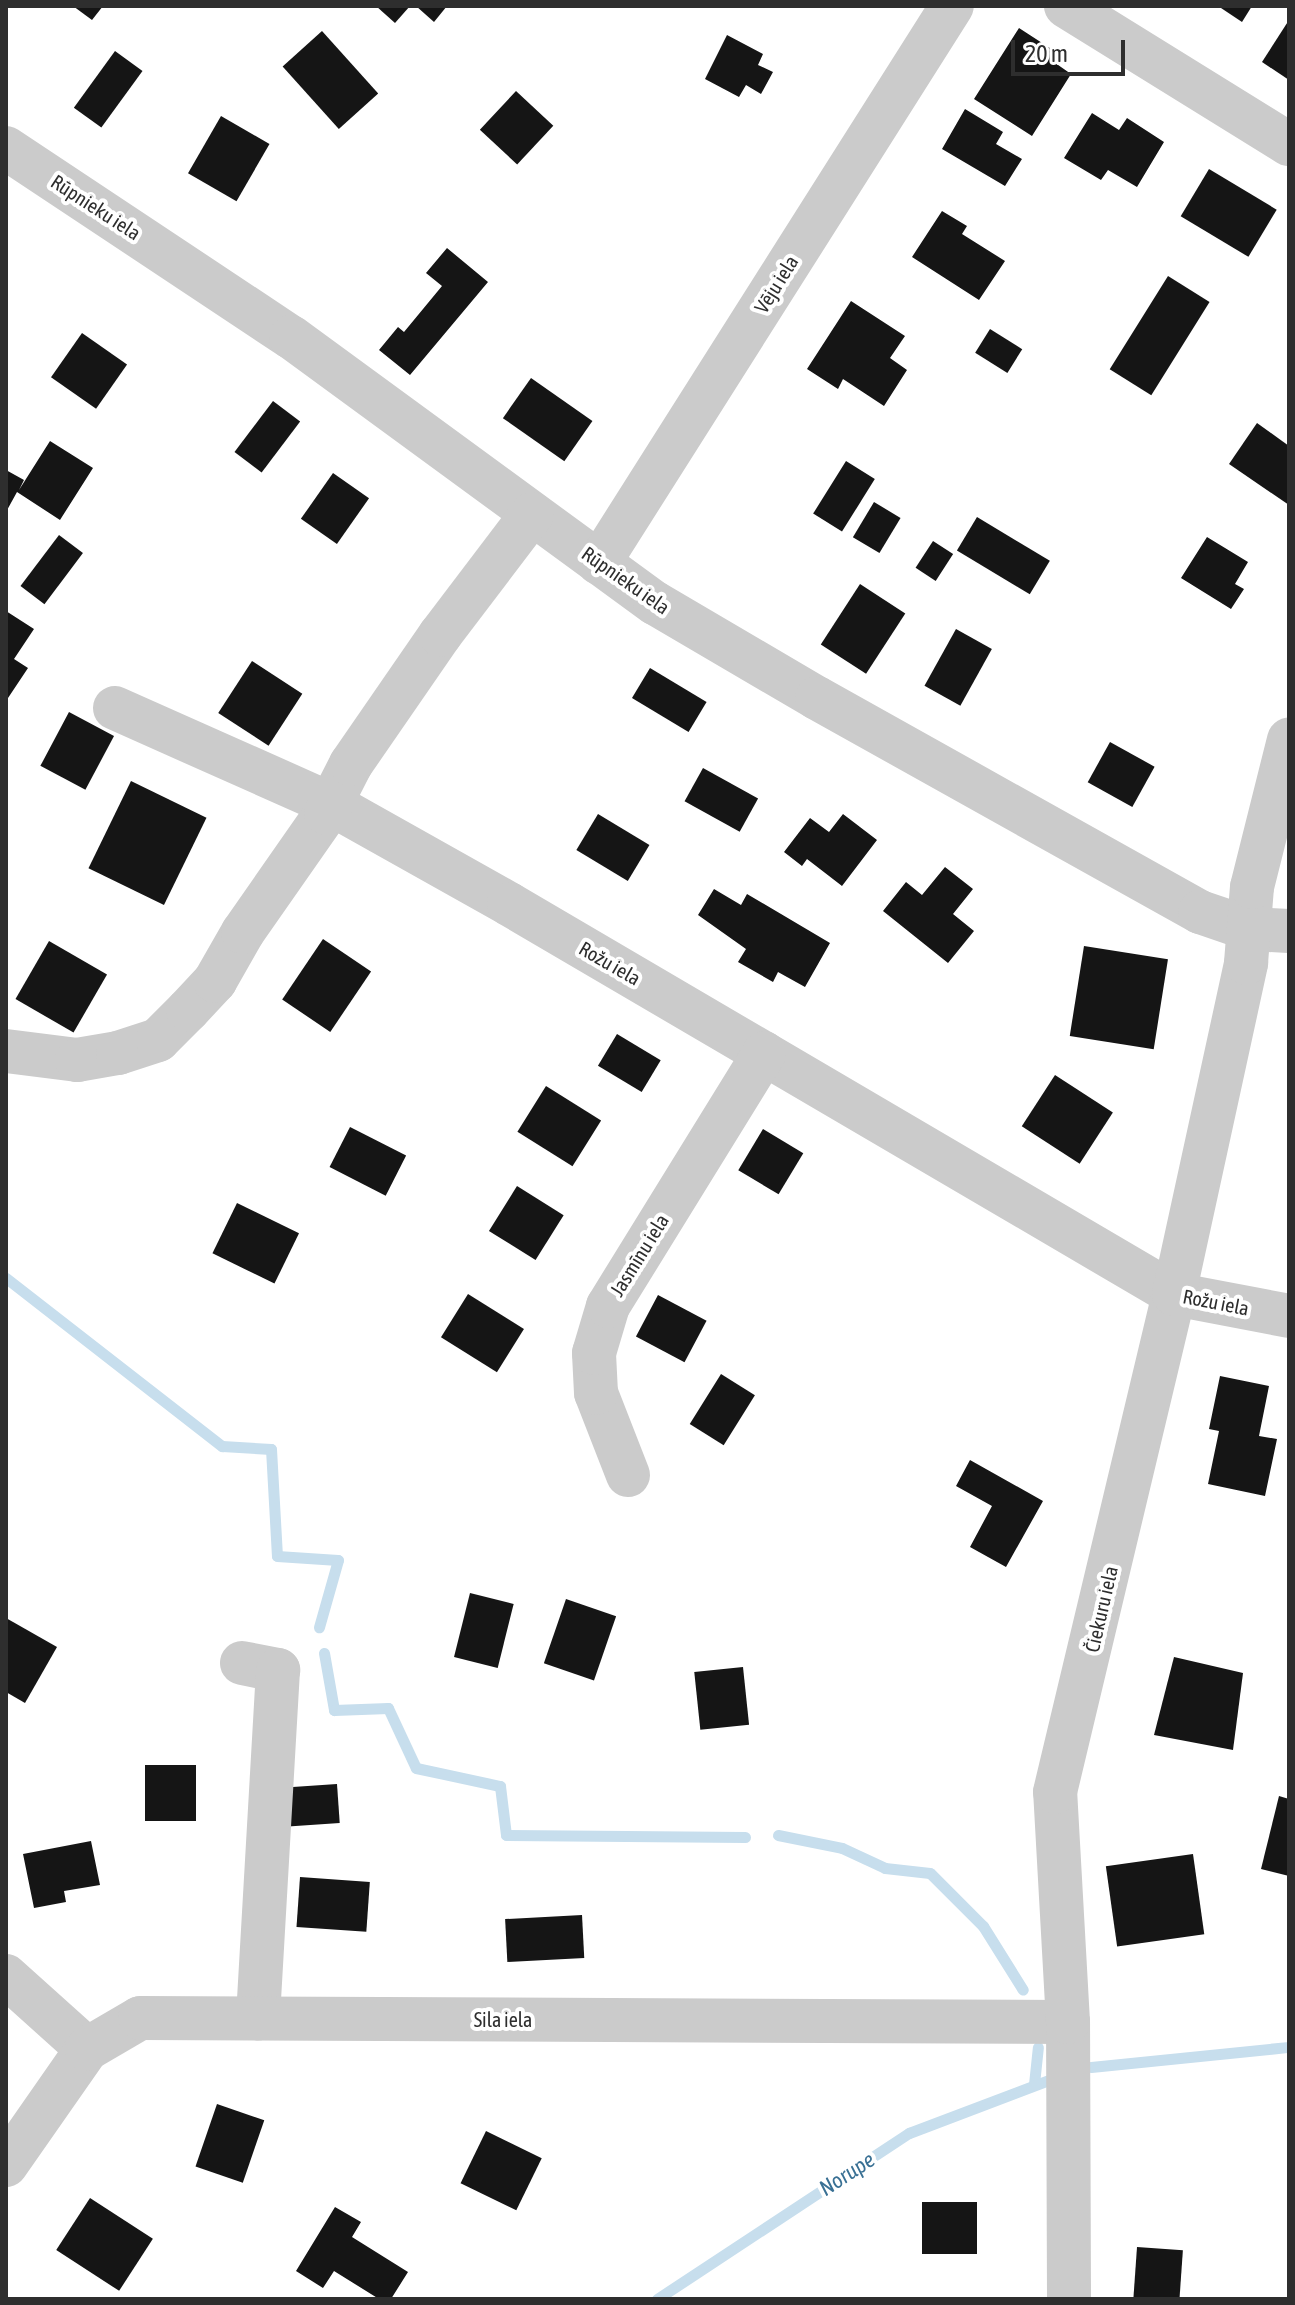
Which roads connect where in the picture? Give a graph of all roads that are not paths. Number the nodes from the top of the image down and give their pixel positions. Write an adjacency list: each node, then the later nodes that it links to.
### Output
1 (952, 6): 6 (street, Vēju iela)
2 (1066, 6): 3 (street)
3 (1289, 144)
4 (6, 148): 5 (street, Rūpnieku iela)
5 (532, 514): 6 (street, Rūpnieku iela); 9 (street)
6 (599, 563): 10 (street, Rūpnieku iela)
7 (115, 708): 9 (street, Rožu iela)
8 (1289, 740): 10 (street, Čiekuru iela)
9 (331, 804): 11 (street); 12 (street, Rožu iela)
10 (1269, 930): 13 (street, Čiekuru iela)
11 (6, 1051)
12 (764, 1053): 13 (street, Rožu iela); 15 (street, Jasmīnu iela)
13 (1174, 1294): 14 (street, Rožu iela); 19 (street, Čiekuru iela)
14 (1289, 1316)
15 (628, 1475)
16 (242, 1663): 18 (street)
17 (6, 1976): 20 (street)
18 (258, 2018): 19 (street, Sila iela); 20 (street, Sila iela)
19 (1068, 2022): 22 (street, Čiekuru iela)
20 (87, 2049): 21 (street, Sila iela)
21 (6, 2165)
22 (1069, 2299)

